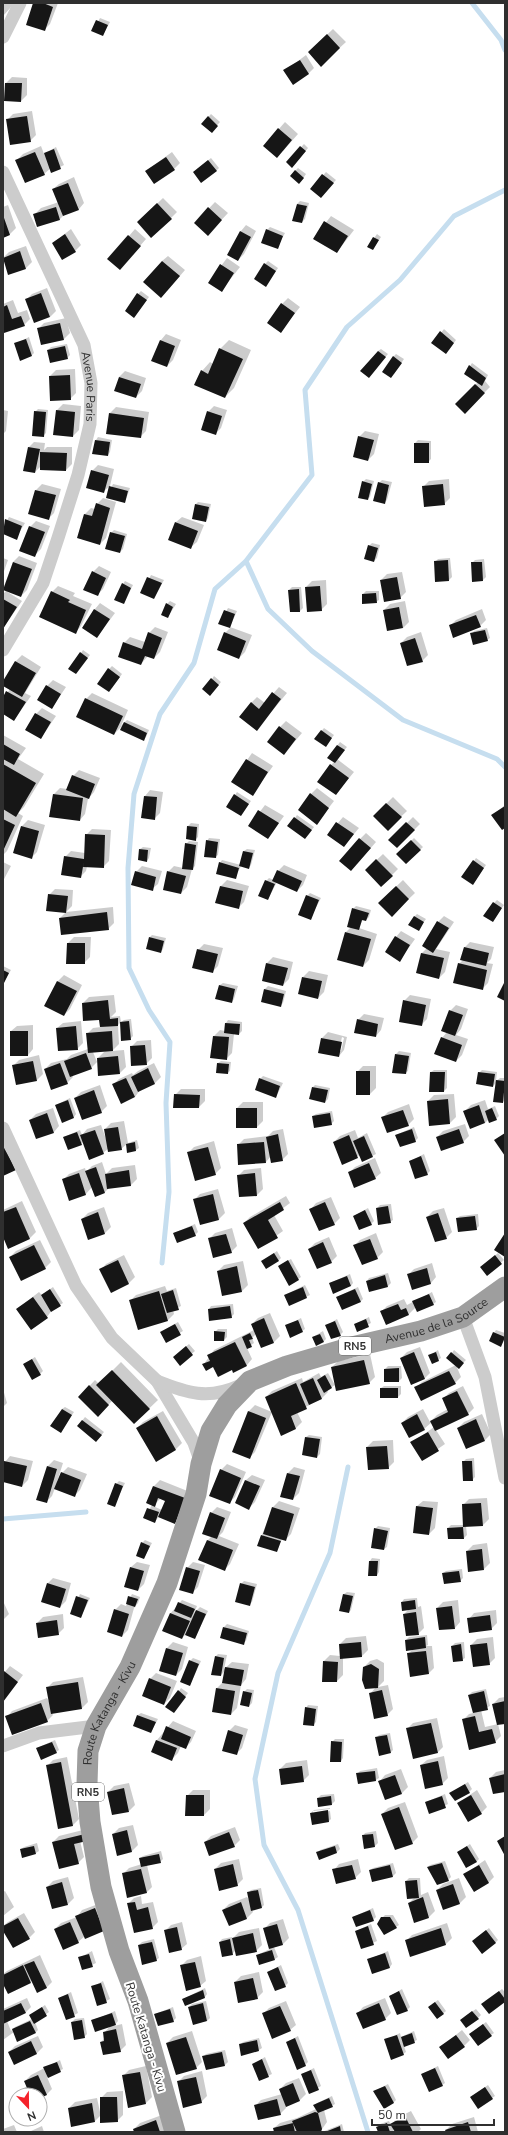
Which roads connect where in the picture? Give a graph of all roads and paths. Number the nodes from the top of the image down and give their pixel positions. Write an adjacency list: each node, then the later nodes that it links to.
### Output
1 (20, 3): 2 (street)
2 (3, 38)
3 (3, 172): 4 (street, Avenue Paris)
4 (3, 650)
5 (3, 1128): 8 (street)
6 (505, 1287): 7 (highway, Avenue de la Source / RN5)
7 (463, 1317): 9 (highway, Avenue de la Source / RN5); 11 (street)
8 (156, 1381): 9 (street); 10 (street)
9 (250, 1381): 10 (highway, Avenue de la Source / RN5)
10 (201, 1464): 12 (highway, Route Katanga - Kivu / RN5)
11 (505, 1478)
12 (96, 1726): 13 (street); 14 (highway, Route Katanga - Kivu / RN5)
13 (3, 1746)
14 (175, 2132)

